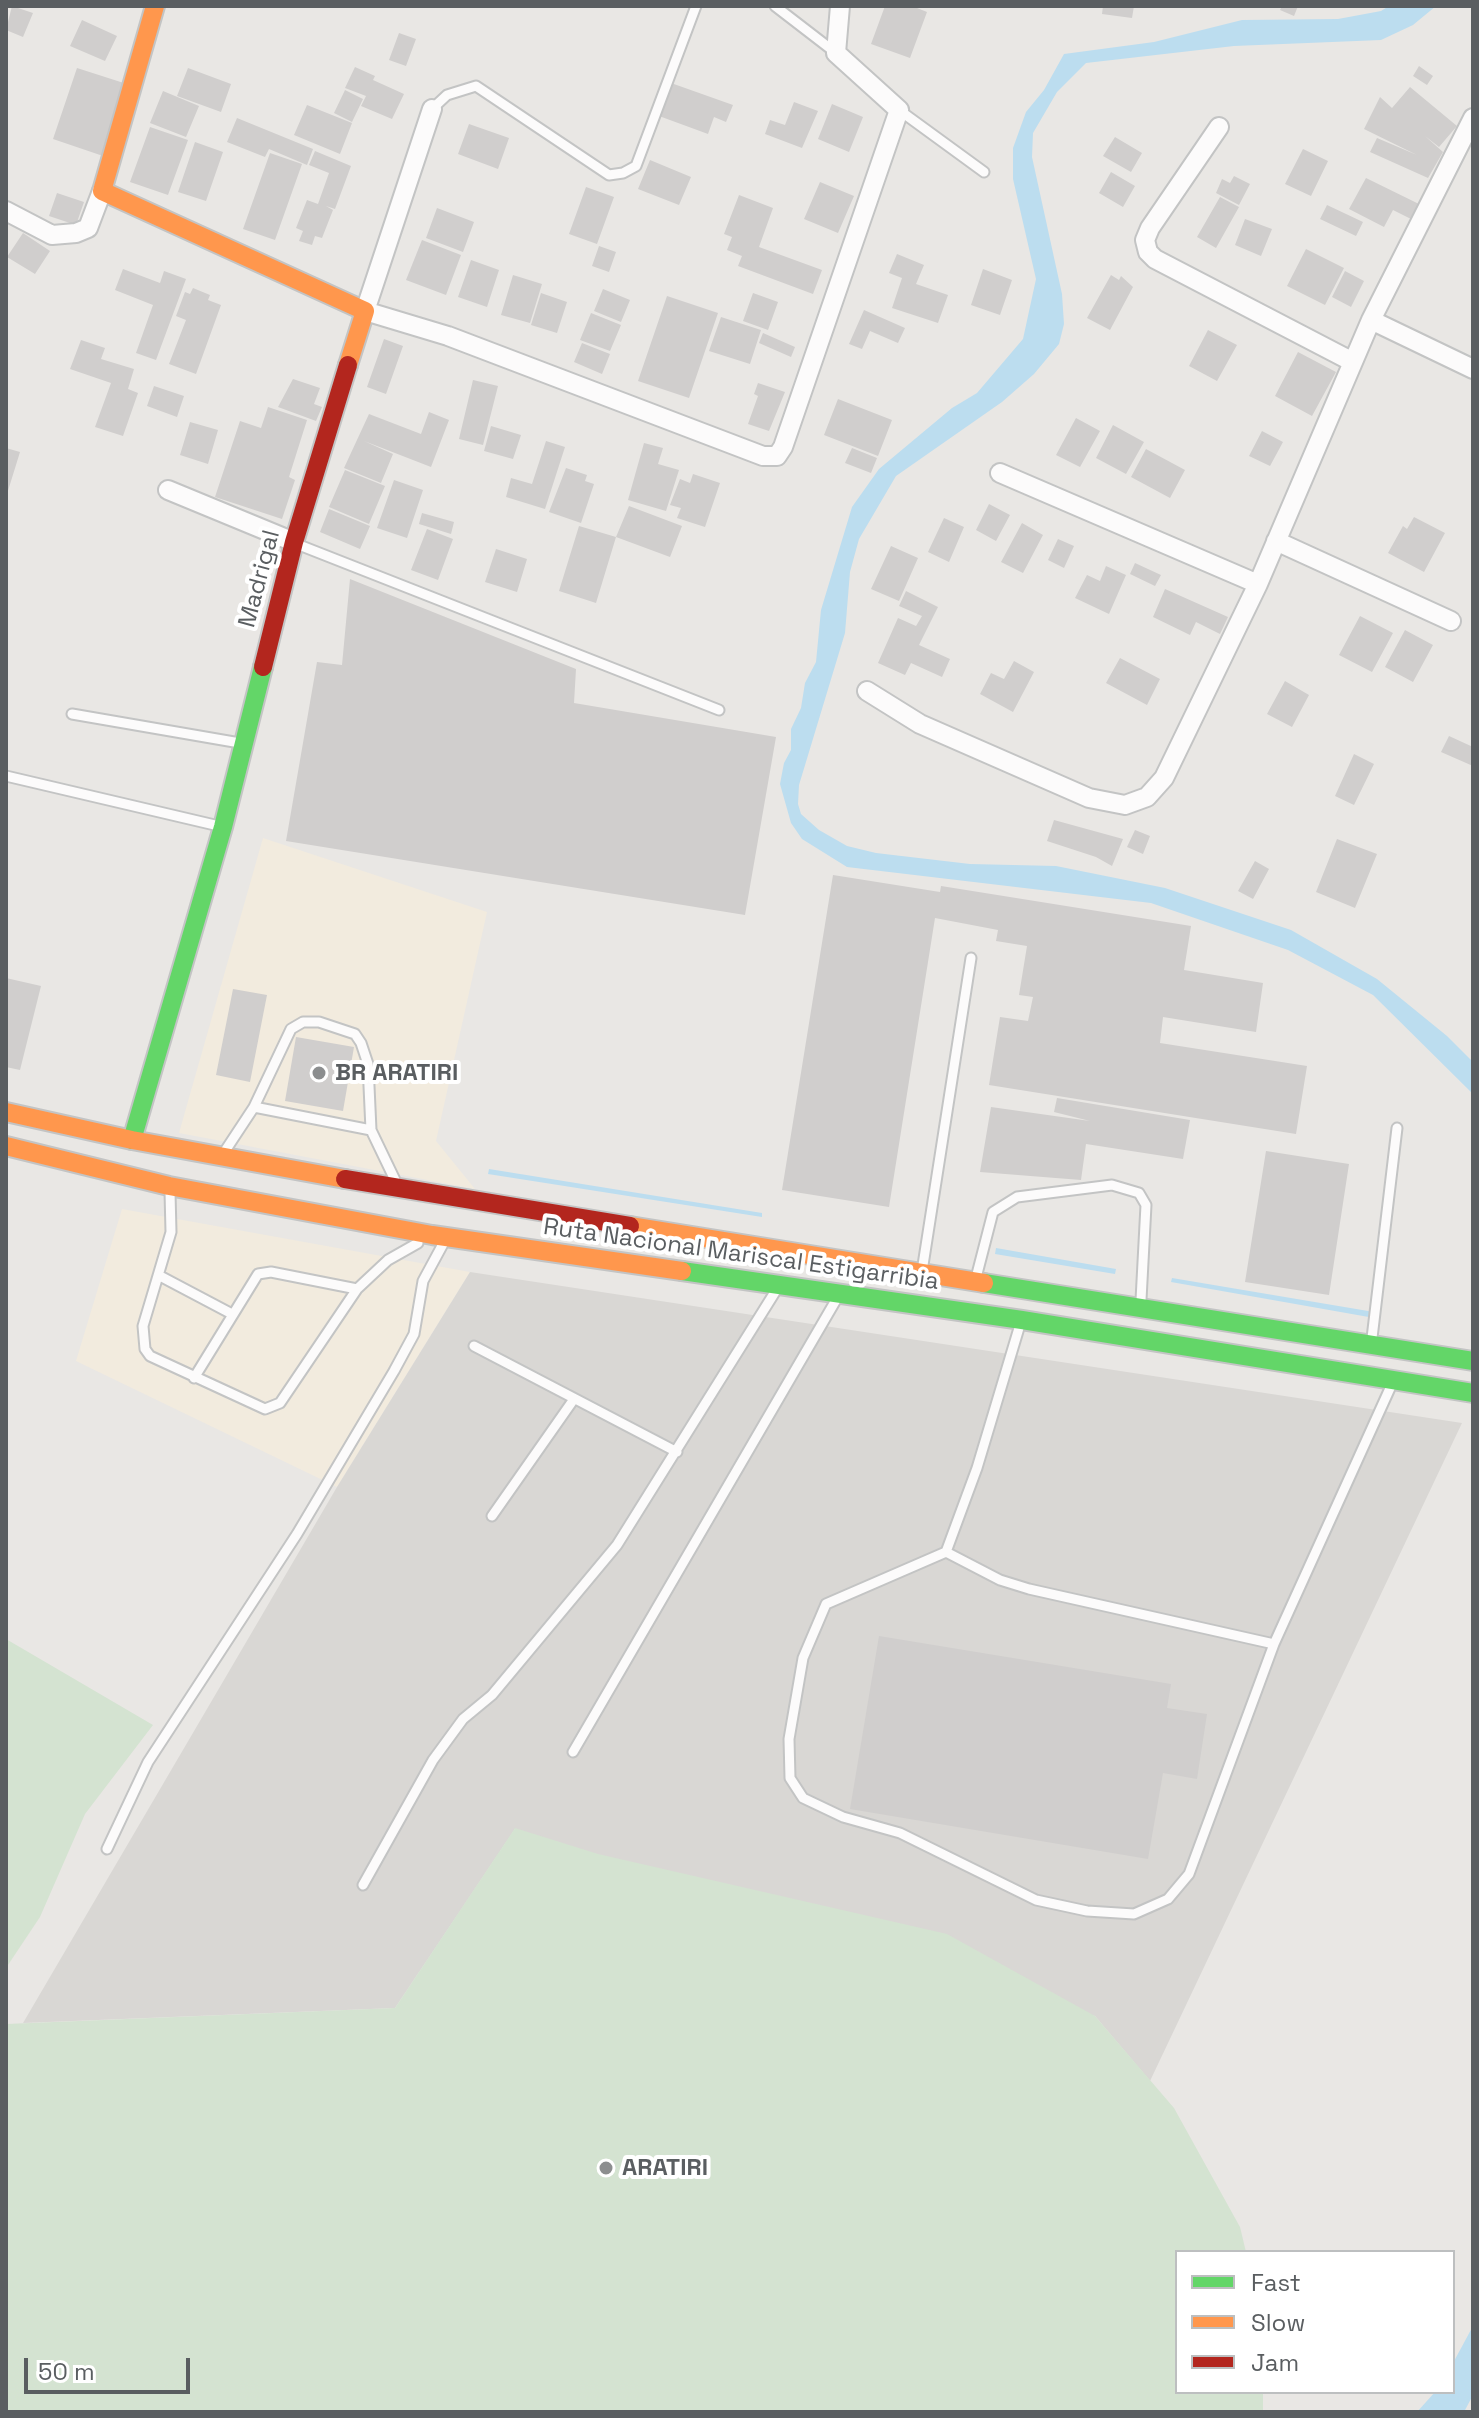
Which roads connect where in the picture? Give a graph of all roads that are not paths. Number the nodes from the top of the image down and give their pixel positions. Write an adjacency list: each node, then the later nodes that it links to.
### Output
1 (155, 6): 11 (main road)
2 (696, 6): 6 (lane)
3 (775, 6): 5 (lane)
4 (840, 6): 5 (street)
5 (836, 53): 7 (street)
6 (432, 109): 13 (street)
7 (899, 110): 10 (lane); 13 (street)
8 (1473, 118): 14 (street)
9 (1219, 127): 15 (street)
10 (984, 172)
11 (102, 191): 12 (street); 13 (main road)
12 (6, 211)
13 (365, 311): 20 (main road, Madrigal)
14 (1371, 320): 15 (street); 16 (street)
15 (1353, 362): 19 (street)
16 (1473, 369)
17 (1000, 473): 21 (street)
18 (168, 490): 20 (street)
19 (1276, 541): 21 (street); 22 (street)
20 (294, 542): 24 (lane); 26 (main road, Madrigal)
21 (1258, 584): 23 (street)
22 (1451, 621)
23 (867, 691)
24 (719, 710)
25 (72, 714): 26 (lane)
26 (243, 743): 28 (main road, Madrigal)
27 (6, 776): 28 (lane)
28 (223, 827): 34 (main road, Madrigal)
29 (971, 958): 40 (lane)
30 (254, 1107): 33 (lane); 33 (lane); 36 (lane)
31 (6, 1112): 34 (main road, Ruta Nacional Mariscal Estigarribia)
32 (1397, 1128): 49 (lane)
33 (371, 1130): 38 (lane)
34 (132, 1140): 36 (main road, Ruta Nacional Mariscal Estigarribia)
35 (6, 1146): 37 (main road, Ruta Nacional Mariscal Estigarribia)
36 (220, 1157): 38 (main road, Ruta Nacional Mariscal Estigarribia)
37 (169, 1186): 39 (main road, Ruta Nacional Mariscal Estigarribia); 41 (lane)
38 (400, 1189): 40 (main road, Ruta Nacional Mariscal Estigarribia)
39 (439, 1236): 43 (main road, Ruta Nacional Mariscal Estigarribia); 44 (lane); 61 (lane)
40 (921, 1273): 42 (main road, Ruta Nacional Mariscal Estigarribia)
41 (160, 1276): 47 (lane); 52 (lane)
42 (975, 1281): 46 (main road, Ruta Nacional Mariscal Estigarribia); 46 (lane)
43 (779, 1285): 45 (main road, Ruta Nacional Mariscal Estigarribia); 56 (lane)
44 (357, 1289): 47 (lane); 52 (lane)
45 (840, 1294): 48 (main road, Ruta Nacional Mariscal Estigarribia); 60 (lane)
46 (1140, 1308): 49 (main road, Ruta Nacional Mariscal Estigarribia)
47 (232, 1314): 52 (lane)
48 (1022, 1320): 53 (main road, Ruta Nacional Mariscal Estigarribia); 58 (lane)
49 (1371, 1345): 51 (main road, Ruta Nacional Mariscal Estigarribia)
50 (474, 1346): 55 (lane)
51 (1473, 1361)
52 (194, 1378)
53 (1394, 1379): 54 (main road, Ruta Nacional Mariscal Estigarribia); 59 (lane)
54 (1473, 1393)
55 (574, 1399): 56 (lane); 57 (lane)
56 (677, 1452): 62 (lane)
57 (492, 1516)
58 (946, 1552): 59 (lane); 59 (lane)
59 (1274, 1644)
60 (573, 1752)
61 (107, 1849)
62 (363, 1885)

